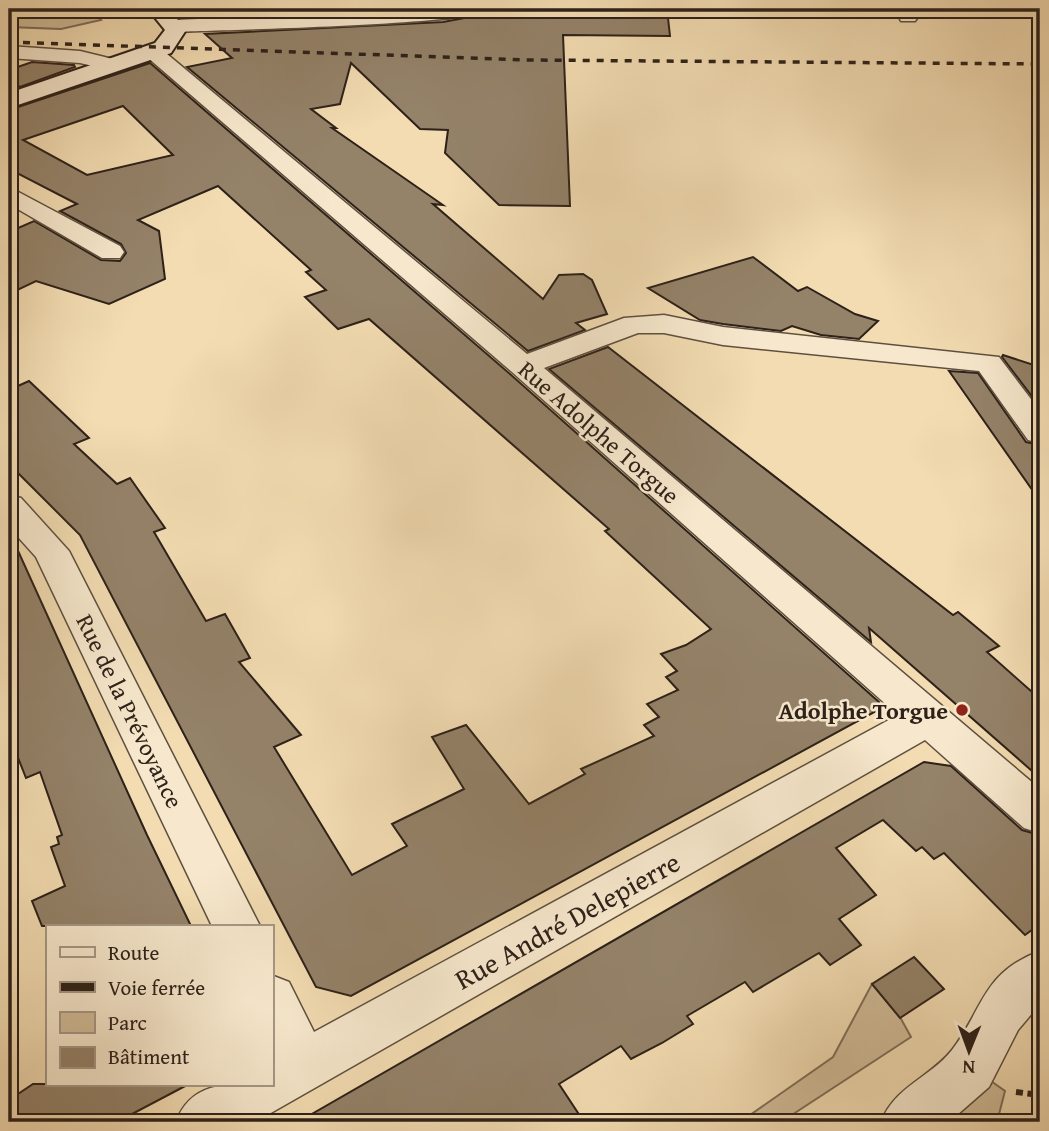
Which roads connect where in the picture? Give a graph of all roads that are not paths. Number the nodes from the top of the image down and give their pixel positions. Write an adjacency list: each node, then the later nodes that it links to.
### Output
1 (158, 9): 3 (street)
2 (482, 9): 3 (street)
3 (175, 26): 5 (street)
4 (9, 52): 6 (street)
5 (154, 53): 6 (street); 10 (street, Rue Adolphe Torgue)
6 (114, 65): 7 (street)
7 (9, 101)
8 (9, 194): 9 (street)
9 (111, 252)
10 (523, 366): 11 (street); 13 (street, Rue Adolphe Torgue)
11 (1040, 433)
12 (9, 506): 15 (street, Rue de la Prévoyance)
13 (930, 718): 14 (street, Rue Adolphe Torgue); 18 (street, Rue André Delepierre)
14 (1040, 815)
15 (236, 925)
16 (1040, 974): 22 (street)
17 (273, 1003): 18 (street)
18 (304, 1066): 19 (street, Rue André Delepierre)
19 (273, 1083)
20 (268, 1086): 21 (street, Rue André Delepierre)
21 (204, 1122)
22 (908, 1122)

